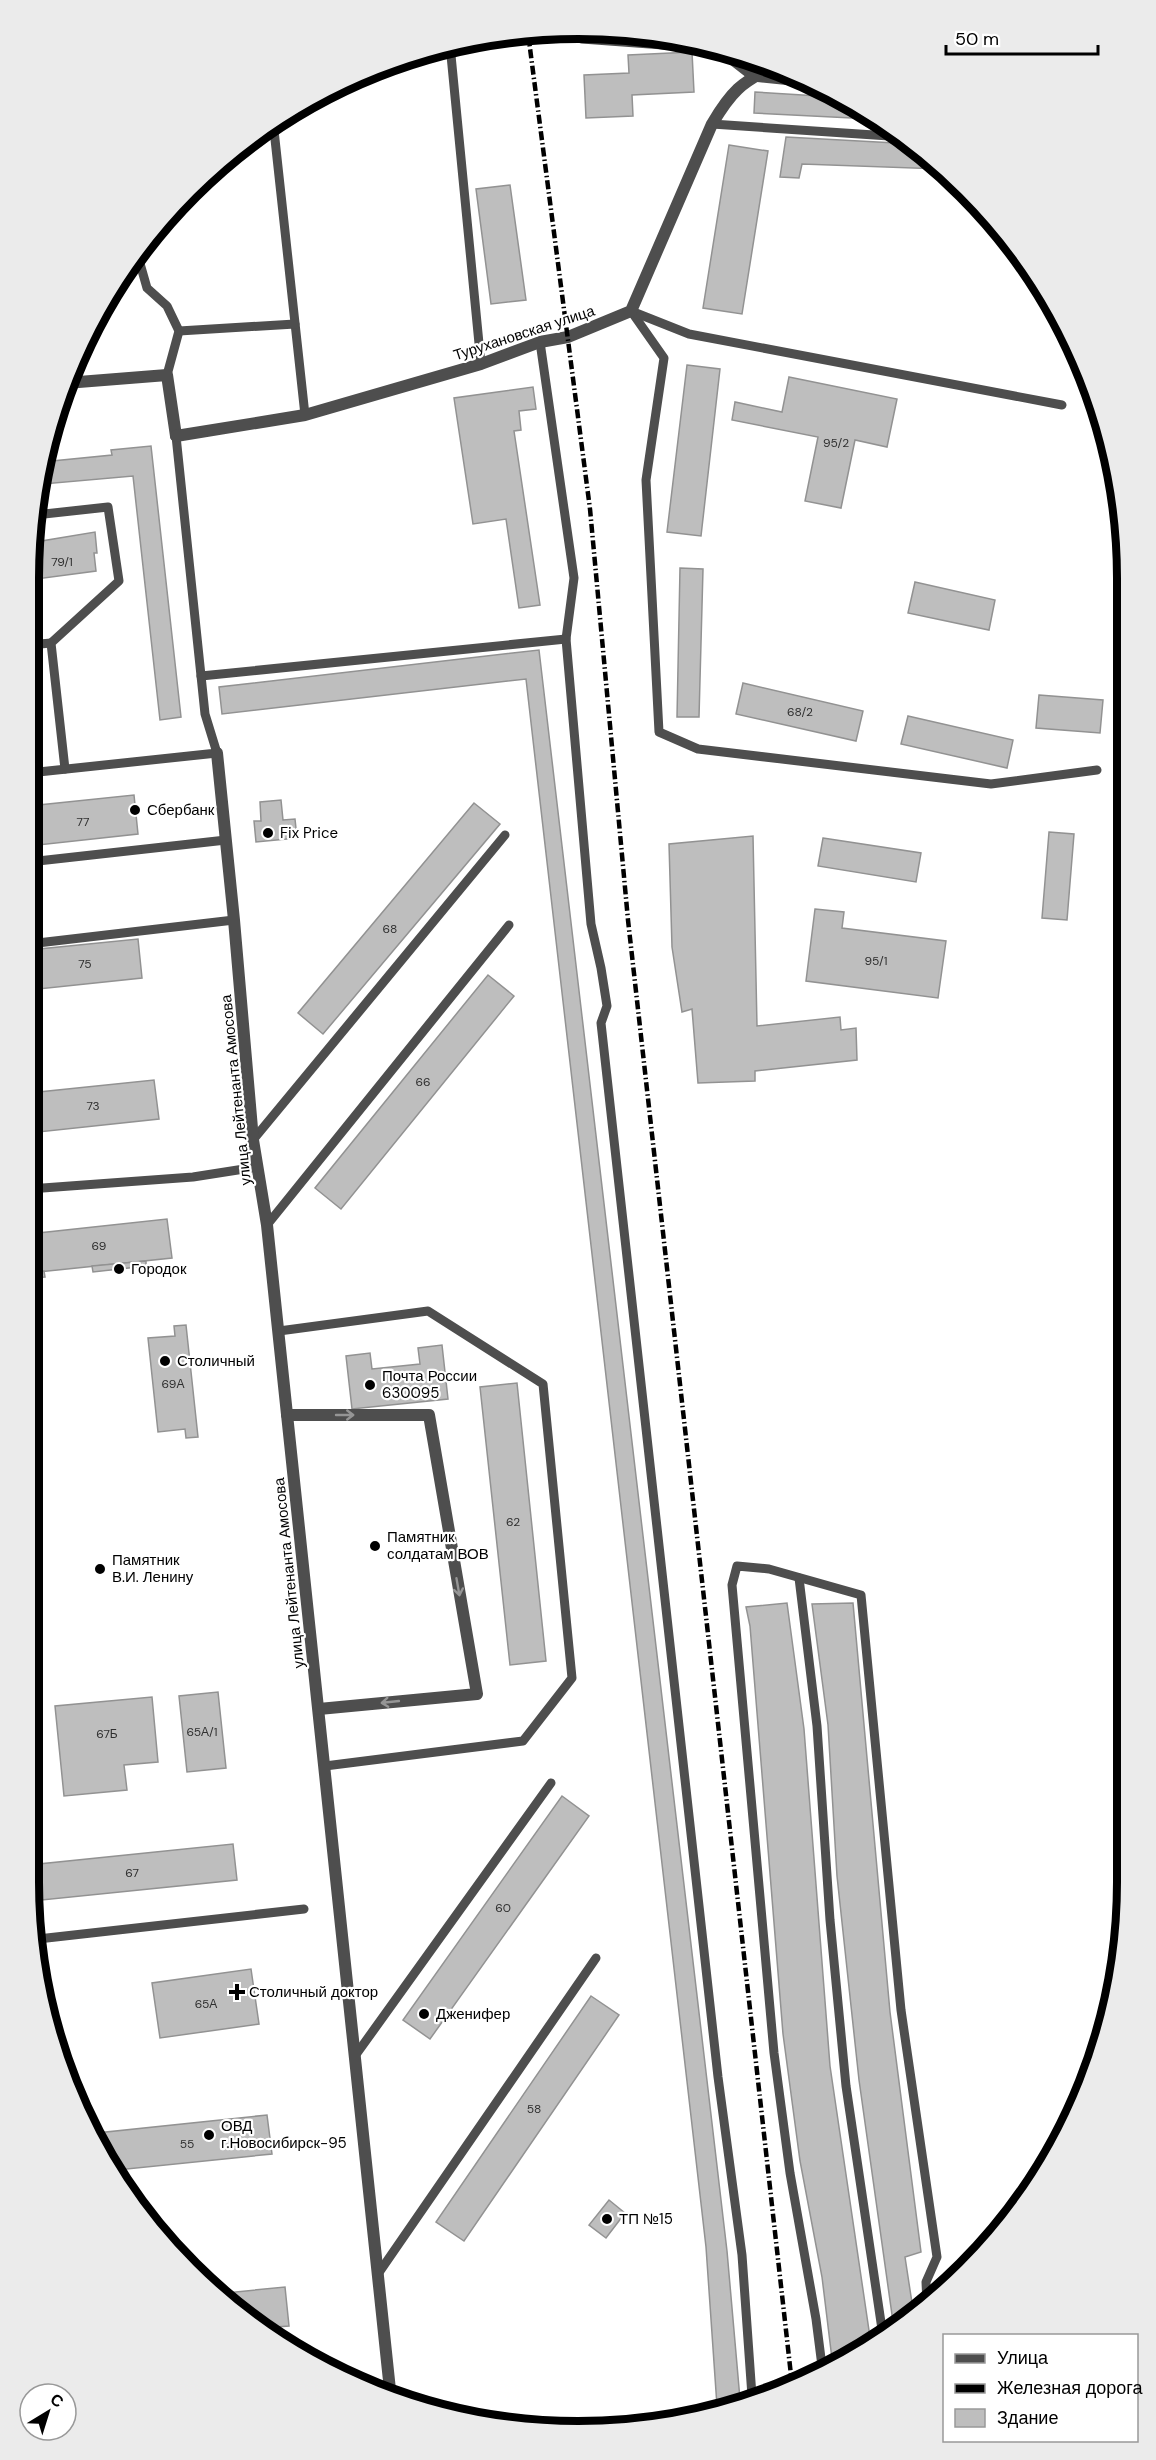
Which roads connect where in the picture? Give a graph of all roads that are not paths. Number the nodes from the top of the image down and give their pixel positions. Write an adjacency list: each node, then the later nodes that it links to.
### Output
1 (451, 54): 14 (lane)
2 (735, 63): 4 (lane)
3 (762, 72): 4 (street)
4 (753, 76): 5 (lane); 6 (street)
5 (783, 80)
6 (712, 124): 8 (lane); 10 (street)
7 (274, 133): 11 (lane)
8 (885, 136)
9 (140, 264): 12 (lane)
10 (631, 311): 13 (street, Турухановская улица); 17 (lane); 27 (lane)
11 (295, 324): 12 (lane); 18 (lane)
12 (179, 331): 15 (lane)
13 (540, 342): 14 (street, Турухановская улица); 21 (lane)
14 (482, 364): 18 (street, Турухановская улица)
15 (167, 375): 16 (street); 19 (street)
16 (76, 382)
17 (1062, 405)
18 (304, 415): 19 (street, Турухановская улица)
19 (176, 436): 24 (lane)
20 (43, 514): 22 (lane)
21 (566, 639): 24 (lane); 54 (lane)
22 (51, 643): 23 (lane); 26 (lane)
23 (39, 644)
24 (201, 676): 25 (lane)
25 (217, 753): 26 (lane); 30 (street, улица Лейтенанта Амосова)
26 (66, 769): 28 (lane)
27 (1097, 770)
28 (39, 772)
29 (505, 835): 35 (lane)
30 (226, 840): 31 (lane); 32 (street, улица Лейтенанта Амосова)
31 (39, 861)
32 (234, 920): 34 (lane); 35 (street, улица Лейтенанта Амосова)
33 (509, 925): 38 (lane)
34 (39, 943)
35 (253, 1140): 36 (street, улица Лейтенанта Амосова)
36 (257, 1167): 37 (lane); 38 (street, улица Лейтенанта Амосова)
37 (39, 1188)
38 (267, 1225): 39 (street, улица Лейтенанта Амосова)
39 (279, 1331): 40 (street, улица Лейтенанта Амосова); 43 (lane)
40 (287, 1415): 42 (street, улица Лейтенанта Амосова); 42 (street, one-way to 42)
41 (799, 1578): 50 (lane); 51 (lane); 52 (lane)
42 (319, 1709): 43 (street, улица Лейтенанта Амосова)
43 (325, 1766): 48 (street, улица Лейтенанта Амосова)
44 (551, 1783): 48 (lane)
45 (304, 1909): 46 (lane)
46 (42, 1938)
47 (596, 1958): 49 (lane)
48 (355, 2056): 49 (street, улица Лейтенанта Амосова)
49 (378, 2274): 53 (street, улица Лейтенанта Амосова)
50 (926, 2293)
51 (882, 2327)
52 (822, 2362)
53 (390, 2386)
54 (753, 2391)

